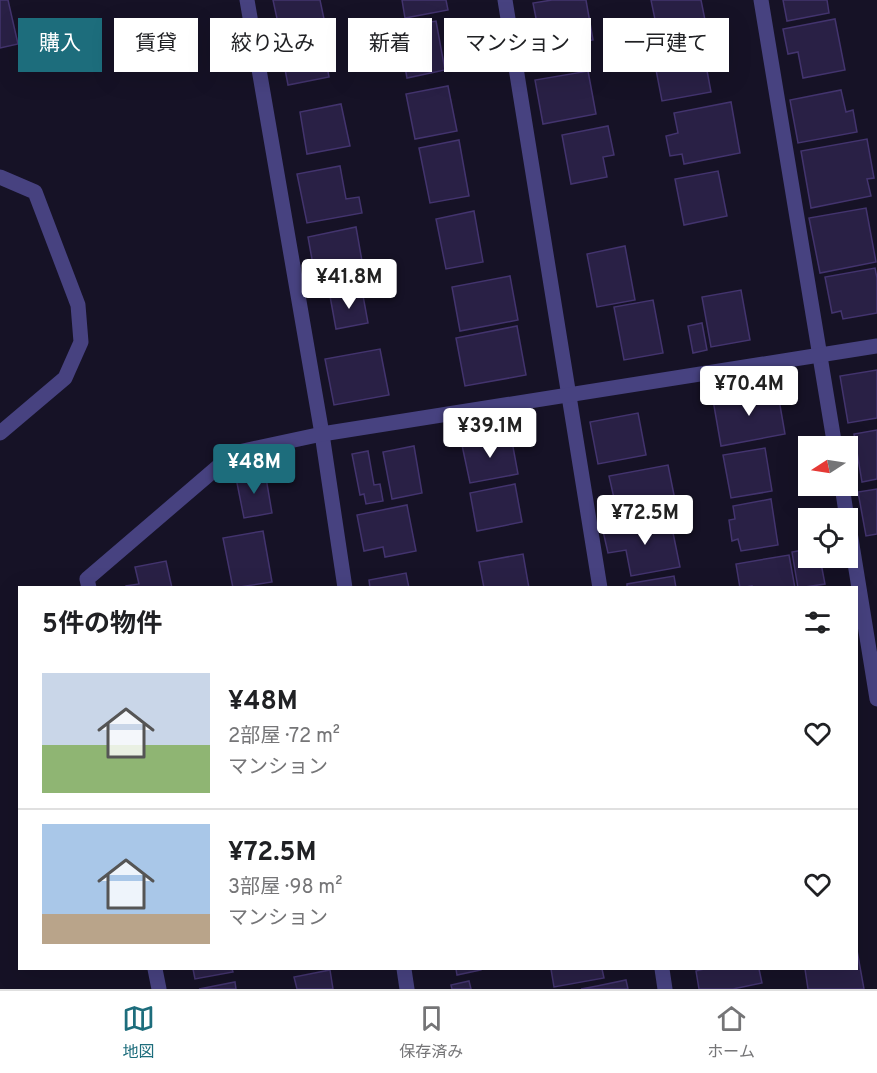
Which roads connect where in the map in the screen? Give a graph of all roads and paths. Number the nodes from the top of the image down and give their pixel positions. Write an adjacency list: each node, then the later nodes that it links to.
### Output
1 (248, 0): 9 (street)
2 (505, 0): 7 (street)
3 (761, 0): 6 (street)
4 (0, 177): 8 (street)
5 (877, 346): 6 (street)
6 (820, 357): 7 (street); 10 (street)
7 (569, 396): 9 (street); 14 (street)
8 (0, 433)
9 (322, 435): 12 (street); 13 (street)
10 (833, 436)
11 (855, 568): 15 (street)
12 (89, 586)
13 (345, 586)
14 (600, 586)
15 (877, 699)
16 (155, 970): 19 (street)
17 (404, 970): 20 (street)
18 (662, 970): 21 (street)
19 (159, 989)
20 (408, 989)
21 (665, 989)

